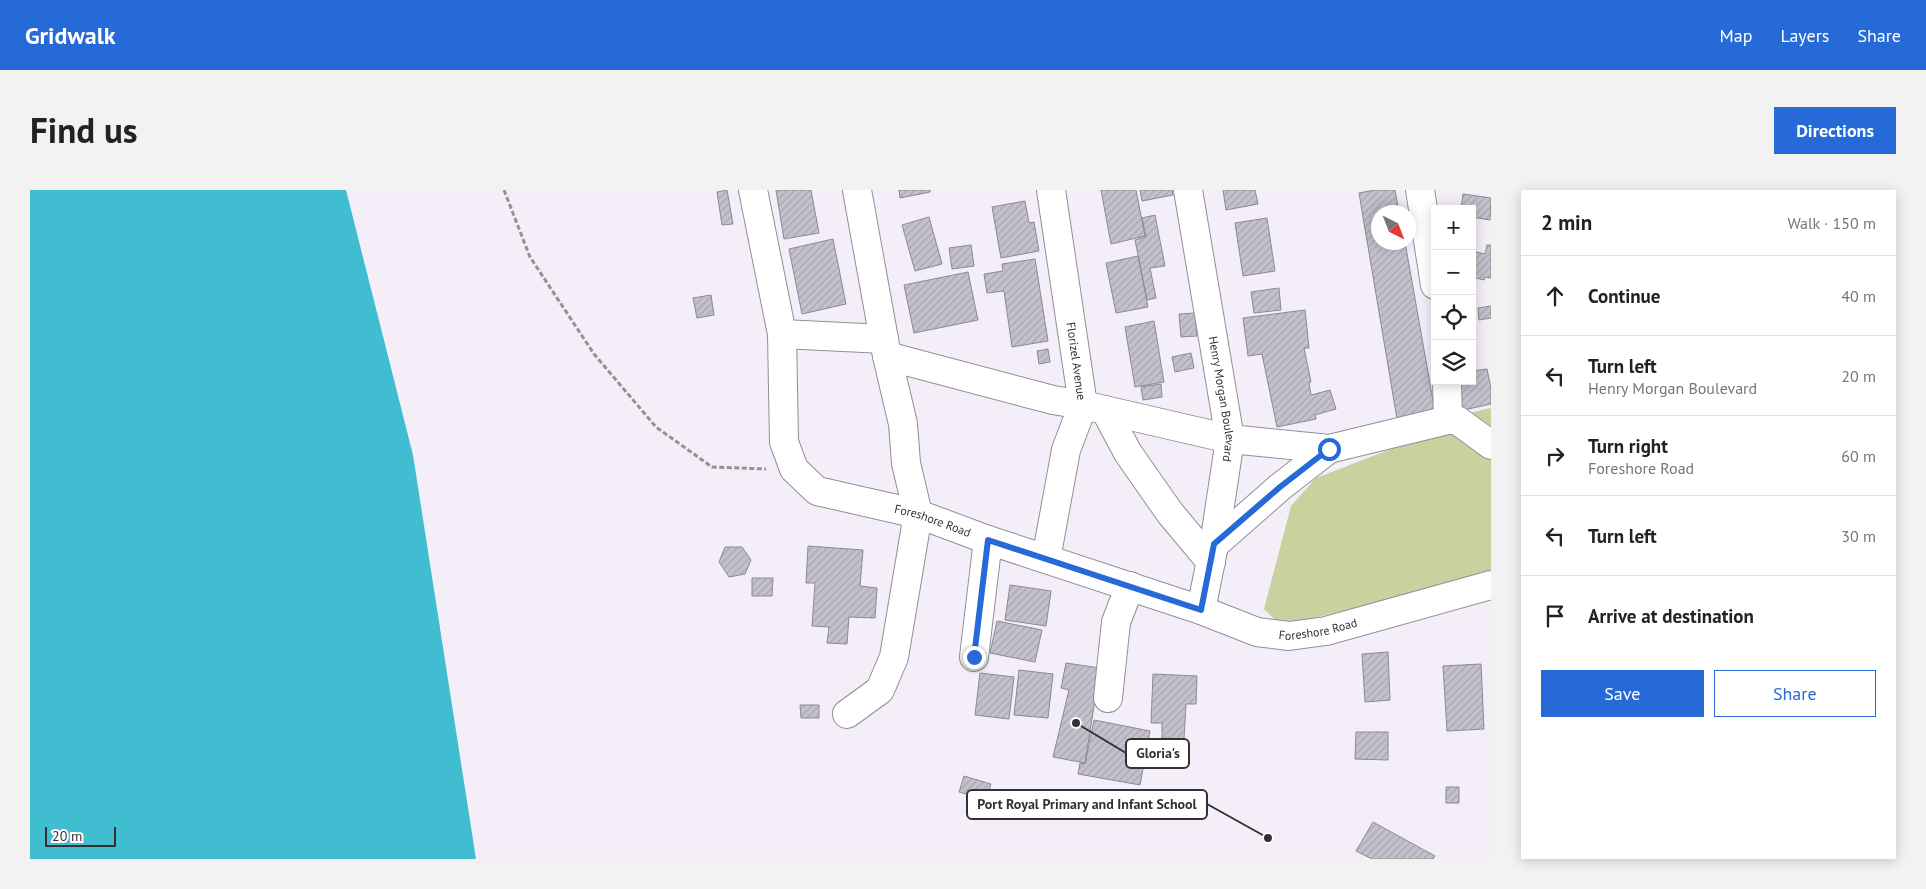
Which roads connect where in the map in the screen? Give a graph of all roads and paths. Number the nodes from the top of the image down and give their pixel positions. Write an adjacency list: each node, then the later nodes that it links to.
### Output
1 (504, 190): 16 (path)
2 (753, 190): 8 (street, Foreshore Road)
3 (857, 190): 9 (street)
4 (1051, 190): 11 (street, Florizel Avenue)
5 (1188, 190): 13 (street, Henry Morgan Boulevard)
6 (1420, 190): 7 (street)
7 (1431, 260)
8 (782, 334): 9 (street); 16 (street, Foreshore Road)
9 (886, 347): 11 (street); 17 (street)
10 (1447, 385): 12 (street)
11 (1094, 407): 13 (street); 19 (street); 20 (street, Florizel Avenue)
12 (1448, 420): 14 (street); 15 (street)
13 (1230, 439): 15 (street); 19 (street, Henry Morgan Boulevard)
14 (1491, 445)
15 (1329, 449): 19 (street)
16 (794, 469): 17 (street, Foreshore Road)
17 (918, 514): 18 (street, Foreshore Road); 26 (street)
18 (988, 540): 20 (street, Foreshore Road); 24 (street)
19 (1212, 553): 23 (street, Henry Morgan Boulevard)
20 (1046, 559): 22 (street, Foreshore Road)
21 (1491, 585): 23 (street, Foreshore Road)
22 (1130, 586): 23 (street, Foreshore Road); 25 (street)
23 (1201, 610)
24 (974, 657)
25 (1108, 698)
26 (847, 714)

